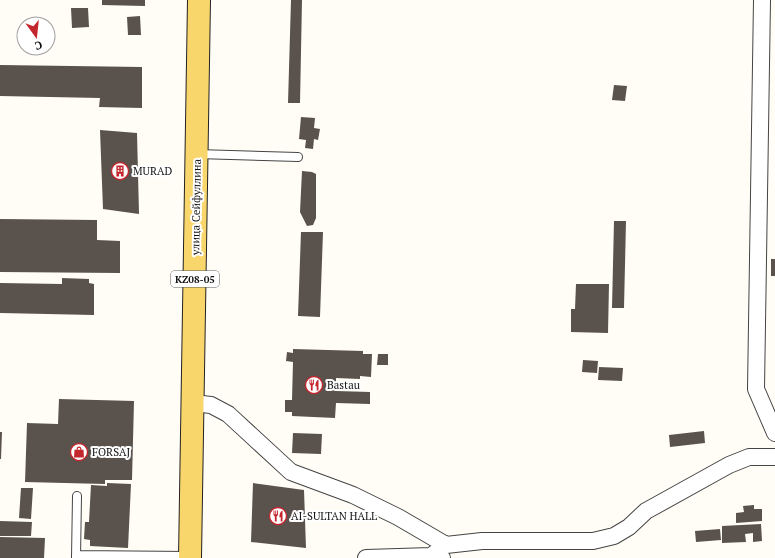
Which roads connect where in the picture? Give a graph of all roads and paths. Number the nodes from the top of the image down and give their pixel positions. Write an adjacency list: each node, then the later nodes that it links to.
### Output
1 (199, 0): 4 (main road, улица Сейфуллина / KZ08-05)
2 (762, 0): 3 (street)
3 (769, 53): 7 (street)
4 (197, 154): 5 (lane); 6 (main road, улица Сейфуллина / KZ08-05)
5 (298, 158)
6 (193, 402): 10 (street); 12 (main road, улица Сейфуллина / KZ08-05)
7 (775, 433)
8 (775, 457): 10 (street)
9 (77, 496): 11 (lane)
10 (440, 553): 13 (street)
11 (76, 557): 12 (lane)
12 (190, 557)
13 (366, 558)

